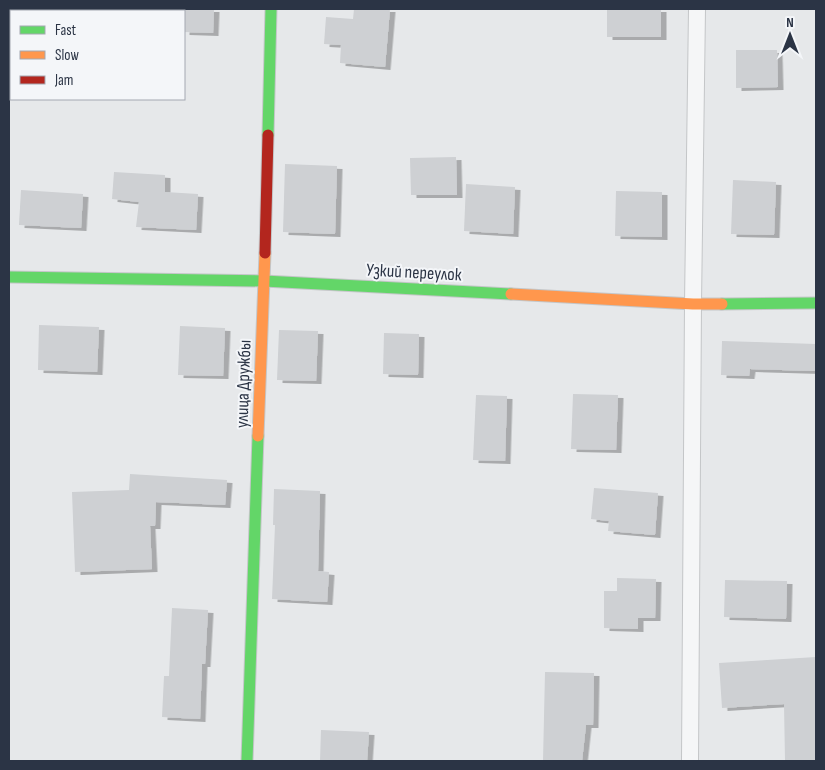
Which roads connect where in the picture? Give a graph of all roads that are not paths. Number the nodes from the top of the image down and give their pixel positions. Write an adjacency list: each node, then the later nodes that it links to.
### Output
1 (271, 9): 4 (street, улица Дружбы)
2 (696, 9): 6 (lane)
3 (9, 277): 4 (street, Узкий переулок)
4 (264, 281): 6 (street, Узкий переулок); 7 (street, улица Дружбы)
5 (816, 303): 6 (street, Узкий переулок)
6 (693, 304): 8 (lane)
7 (247, 761)
8 (690, 761)

